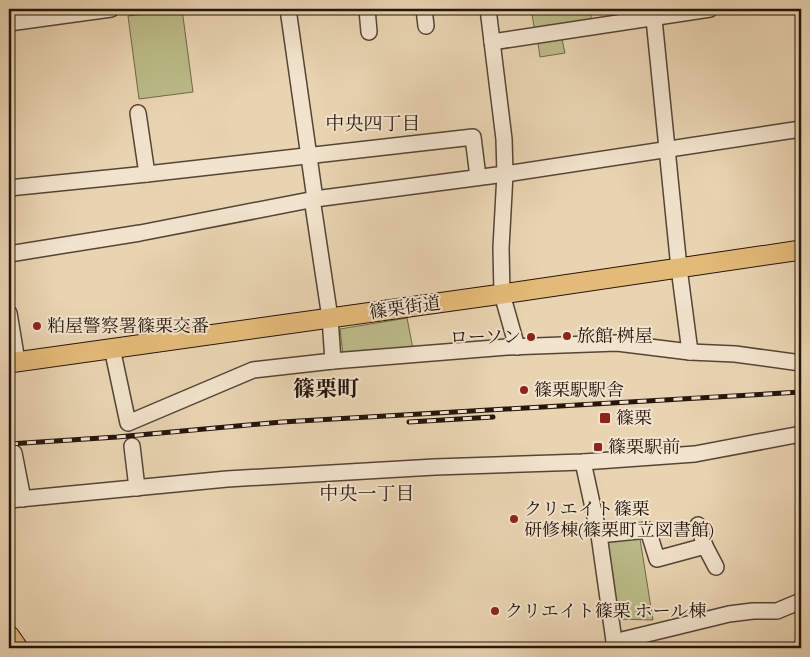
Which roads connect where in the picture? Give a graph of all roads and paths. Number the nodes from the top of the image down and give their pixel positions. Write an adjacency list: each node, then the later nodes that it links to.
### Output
1 (111, 9): 7 (street)
2 (288, 9): 16 (street)
3 (367, 9): 11 (street)
4 (424, 9): 10 (street)
5 (488, 9): 12 (street)
6 (710, 9): 8 (street)
7 (76, 11): 9 (street)
8 (654, 13): 12 (street); 15 (street)
9 (9, 23)
10 (426, 26)
11 (369, 32)
12 (492, 42): 18 (street)
13 (138, 113): 17 (street)
14 (801, 129): 15 (street)
15 (667, 149): 18 (street); 24 (street)
16 (309, 156): 17 (street); 19 (street); 21 (street)
17 (147, 174): 20 (street)
18 (505, 174): 19 (street); 25 (street)
19 (478, 177): 21 (street)
20 (9, 188)
21 (315, 199): 23 (street); 27 (street)
22 (801, 250): 24 (main road, 篠栗街道)
23 (9, 254)
24 (678, 268): 25 (main road, 篠栗街道); 30 (street)
25 (502, 294): 27 (main road, 篠栗街道); 28 (street)
26 (9, 312): 32 (street)
27 (330, 318): 29 (main road, 篠栗街道); 31 (street)
28 (517, 347): 30 (street); 31 (street)
29 (112, 348): 31 (street); 32 (main road, 篠栗街道)
30 (690, 352): 33 (street)
31 (333, 361)
32 (13, 362)
33 (801, 363)
34 (801, 434): 37 (street)
35 (132, 446): 38 (street)
36 (9, 454): 39 (street)
37 (583, 462): 38 (street); 41 (street)
38 (137, 488): 39 (street)
39 (16, 499)
40 (698, 525): 42 (street)
41 (599, 535): 42 (street); 46 (street)
42 (706, 546): 43 (street)
43 (716, 566)
44 (801, 601): 46 (street)
45 (9, 635): 47 (main road)
46 (614, 645)
47 (18, 648)

